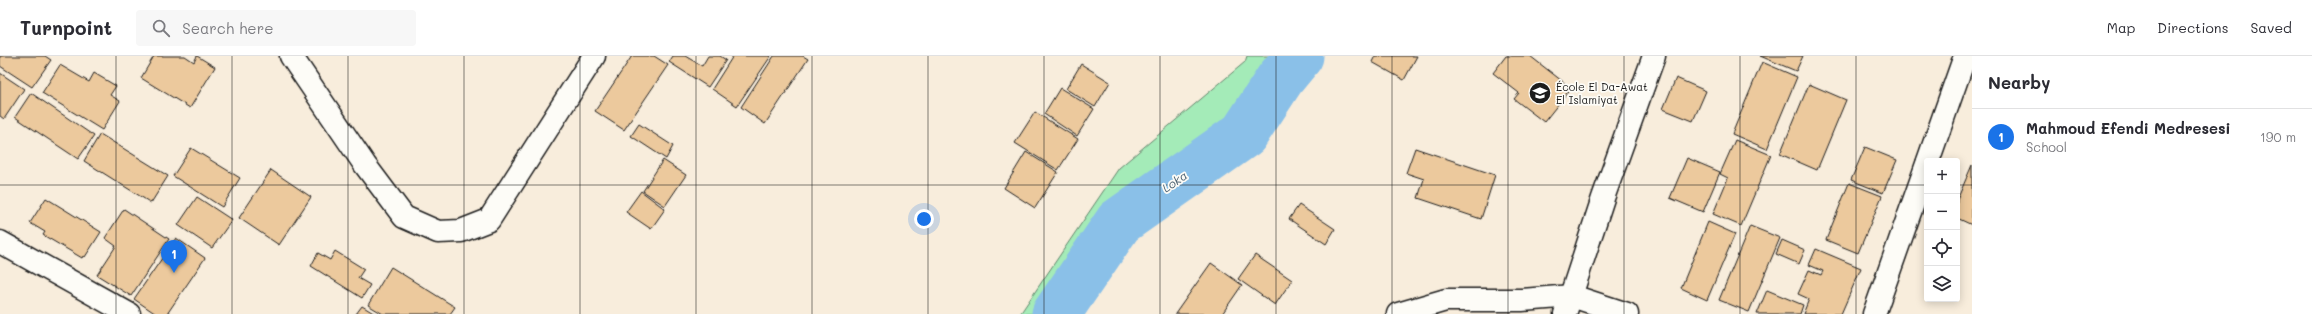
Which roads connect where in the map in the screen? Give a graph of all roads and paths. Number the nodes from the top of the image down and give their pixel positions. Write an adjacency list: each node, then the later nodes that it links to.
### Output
1 (291, 56): 2 (street)
2 (594, 56)
3 (1654, 56): 8 (street)
4 (1965, 56): 5 (street)
5 (1929, 158)
6 (1924, 172): 12 (street)
7 (0, 242): 9 (street)
8 (1568, 305): 10 (street); 11 (street)
9 (129, 314)
10 (1398, 314)
11 (1627, 314)
12 (1874, 314)

